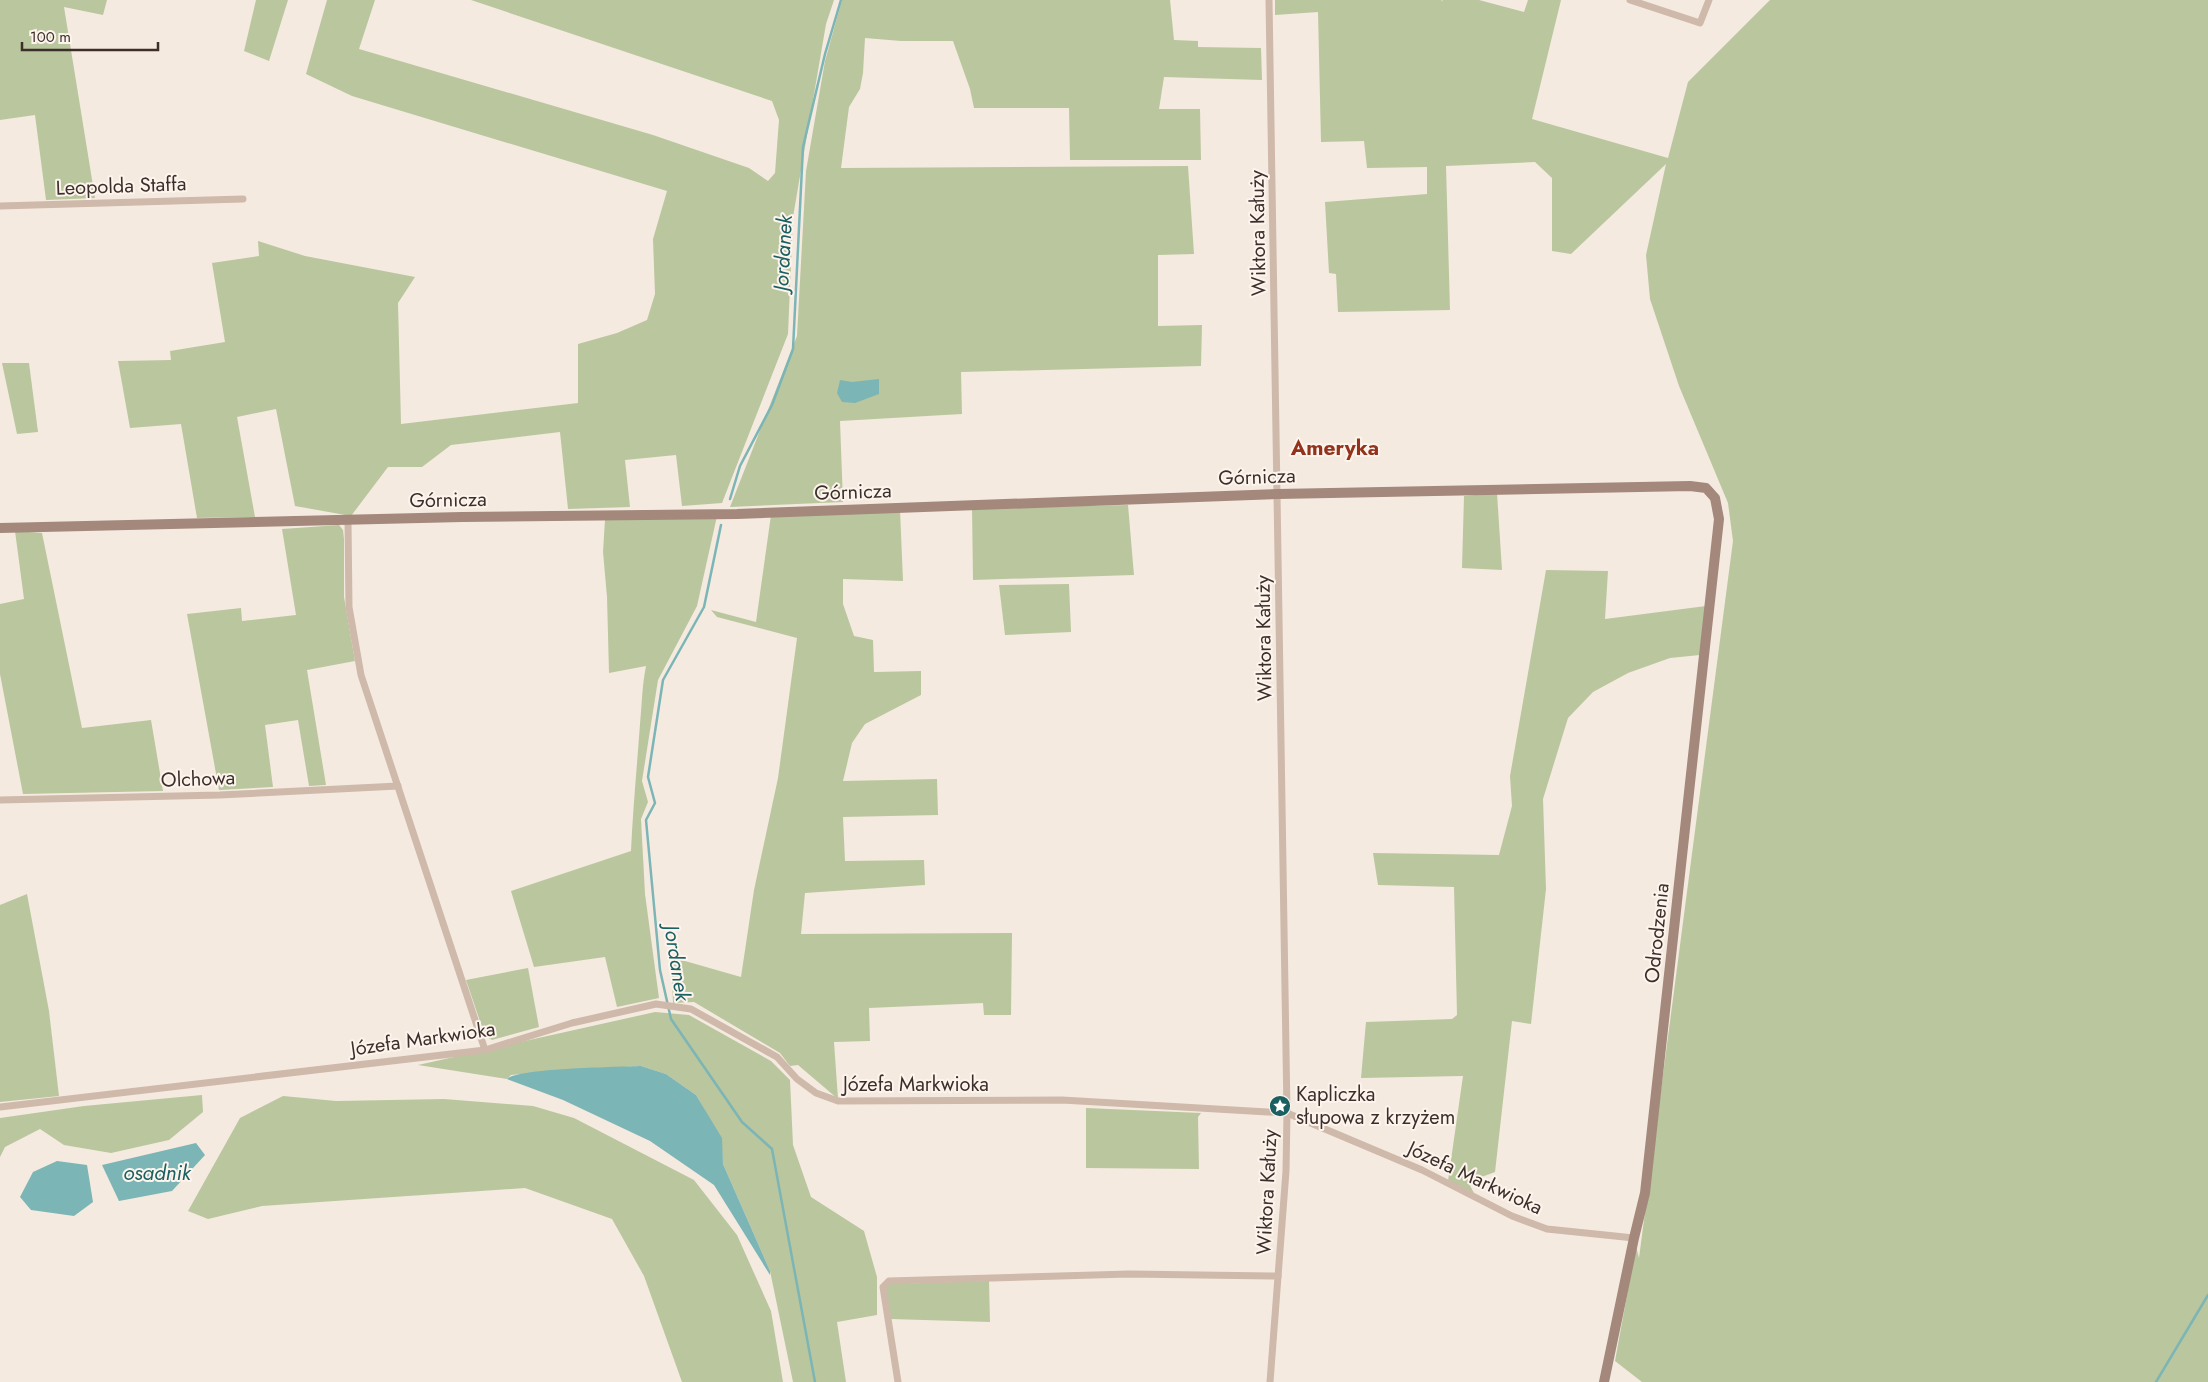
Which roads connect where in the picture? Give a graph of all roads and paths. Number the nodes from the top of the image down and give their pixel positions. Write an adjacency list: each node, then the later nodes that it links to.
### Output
1 (1270, 0): 7 (street, Wiktora Kałuży)
2 (1630, 0): 3 (street)
3 (1709, 0)
4 (243, 199): 5 (street, Leopolda Staffa)
5 (0, 206)
6 (1706, 488): 7 (street, Górnicza); 15 (street, Odrodzenia)
7 (1278, 494): 8 (street, Górnicza); 14 (street, Wiktora Kałuży)
8 (348, 520): 9 (street, Górnicza); 10 (street)
9 (0, 528)
10 (398, 786): 11 (street, Olchowa); 12 (street)
11 (0, 800)
12 (485, 1050): 13 (street, Józefa Markwioka); 14 (street, Józefa Markwioka)
13 (0, 1107)
14 (1287, 1113): 15 (street, Józefa Markwioka); 16 (street, Wiktora Kałuży)
15 (1634, 1238): 19 (street, Odrodzenia)
16 (1278, 1276): 17 (street, Wiktora Kałuży); 18 (street, Wiktora Kałuży)
17 (898, 1382)
18 (1270, 1382)
19 (1604, 1382)

